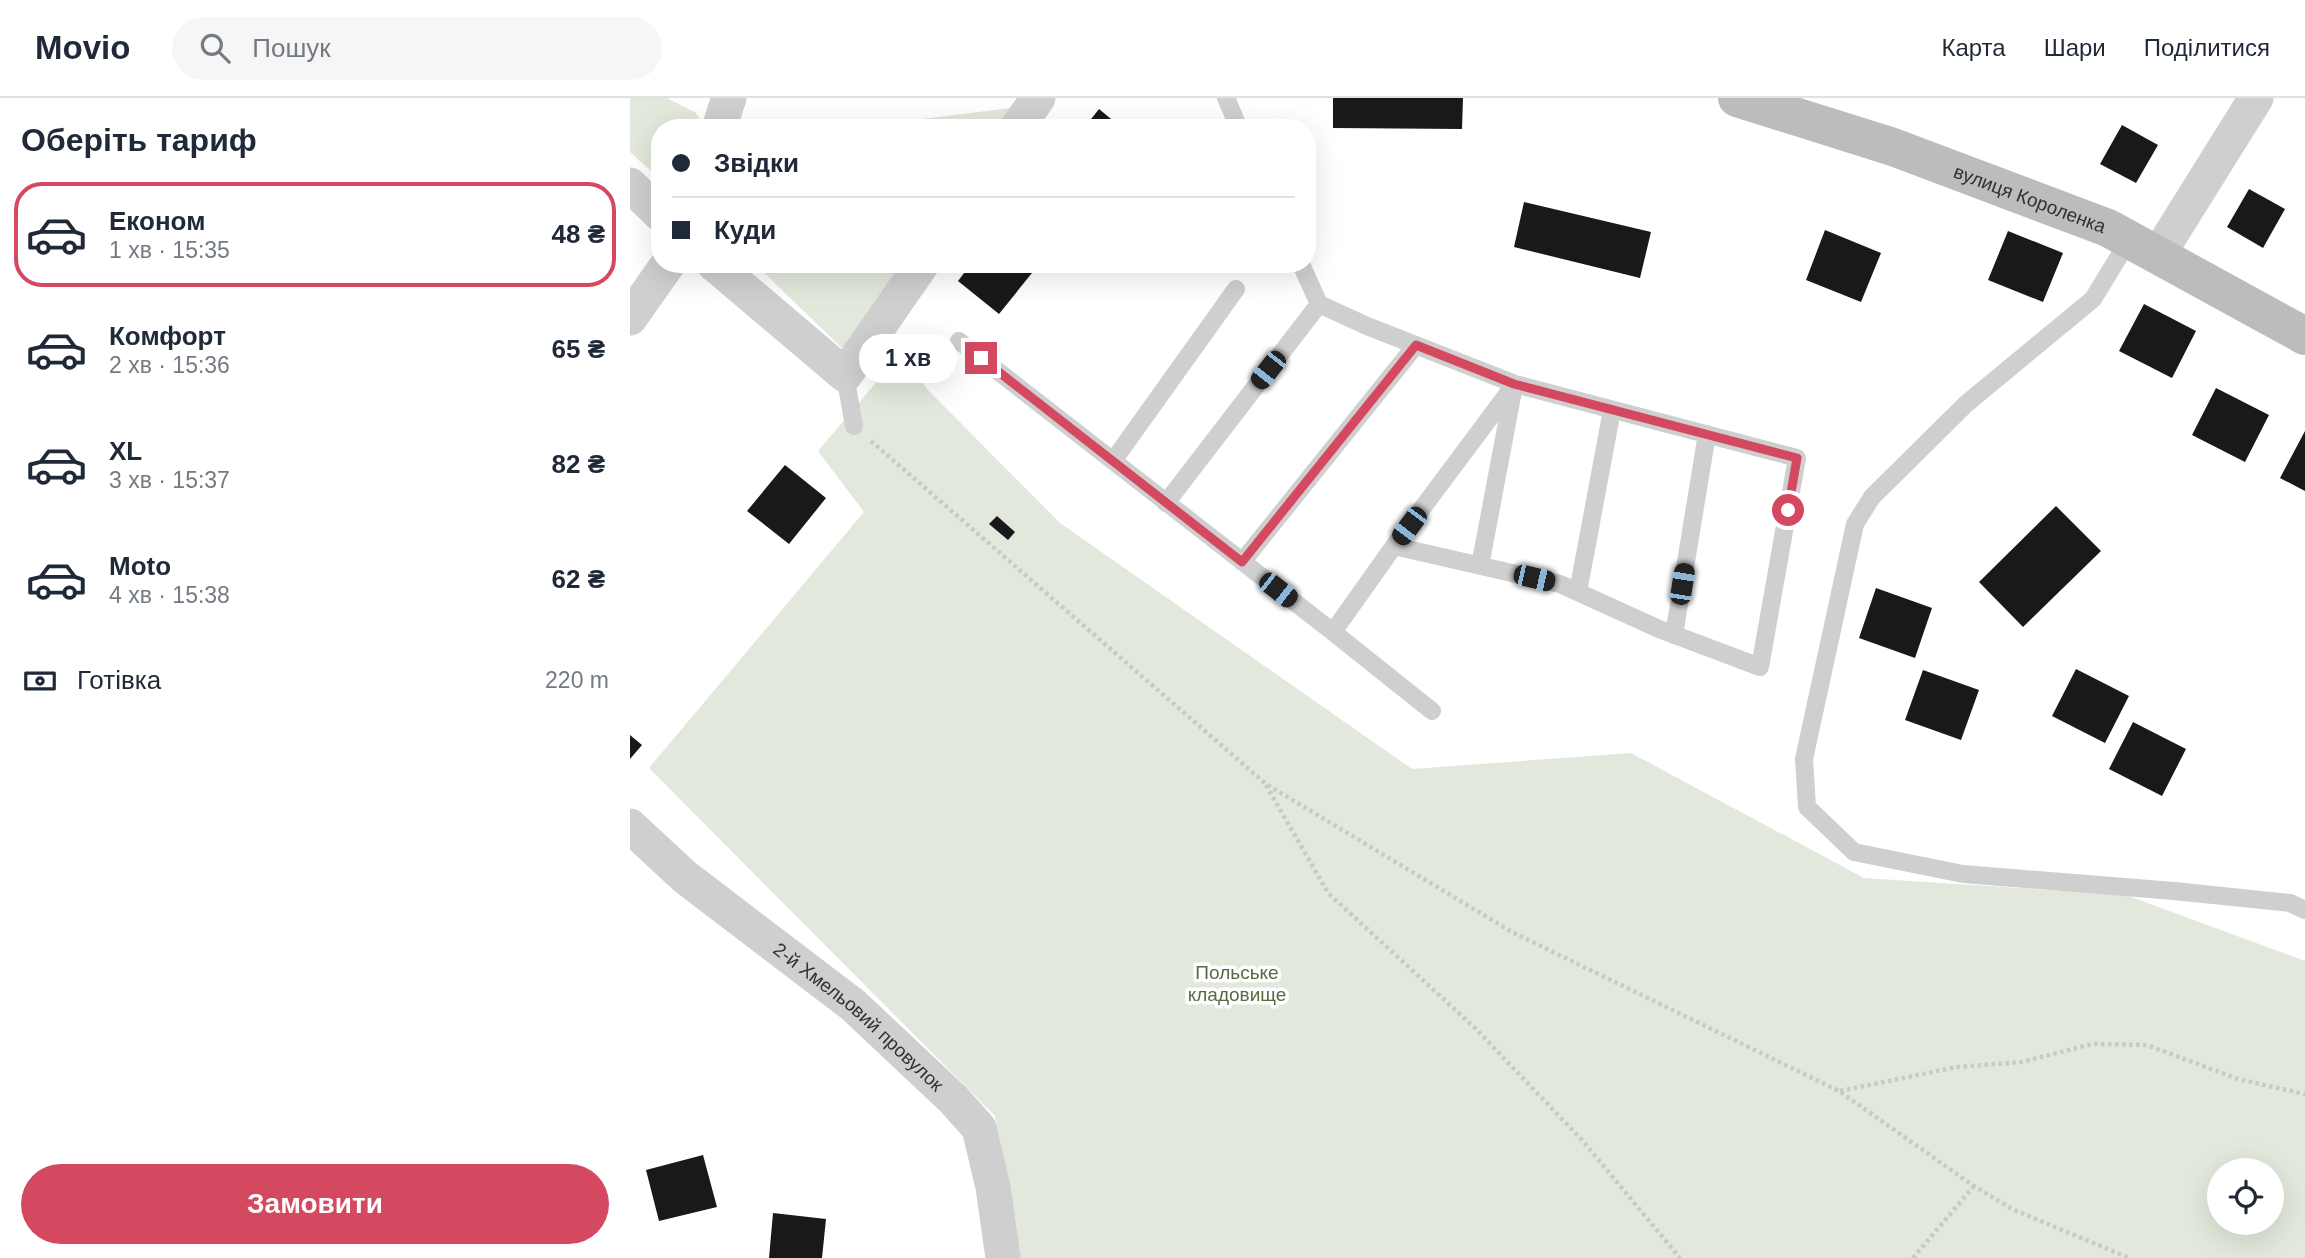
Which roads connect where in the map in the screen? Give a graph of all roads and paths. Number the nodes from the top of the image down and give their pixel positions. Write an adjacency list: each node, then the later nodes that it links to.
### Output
1 (729, 98): 6 (street)
2 (1038, 98): 7 (street)
3 (1226, 98): 8 (lane)
4 (1737, 98): 11 (street, вулиця Короленка)
5 (2256, 98): 11 (street)
6 (722, 119)
7 (1023, 119)
8 (1235, 119)
9 (630, 185): 10 (street)
10 (651, 206)
11 (2144, 248): 19 (street, вулиця Короленка); 38 (lane)
12 (662, 273): 18 (street)
13 (725, 273): 22 (street)
14 (916, 273): 22 (street)
15 (1305, 273): 17 (lane)
16 (1237, 289): 27 (lane)
17 (1319, 304): 21 (lane); 28 (lane)
18 (630, 318)
19 (2305, 336)
20 (959, 341): 27 (lane)
21 (1416, 345): 23 (lane); 30 (lane)
22 (845, 375): 25 (lane)
23 (1514, 384): 24 (lane); 29 (lane); 31 (lane)
24 (1612, 410): 26 (lane); 32 (lane)
25 (854, 426): 36 (path)
26 (1707, 434): 34 (lane); 34 (lane)
27 (1113, 461): 28 (lane)
28 (1166, 503): 30 (lane)
29 (1394, 546): 31 (lane); 33 (lane)
30 (1242, 562): 33 (lane)
31 (1480, 566): 32 (lane)
32 (1578, 592): 34 (lane)
33 (1332, 632): 35 (lane)
34 (1674, 635)
35 (1432, 710)
36 (1266, 784): 39 (path); 43 (path)
37 (630, 827): 42 (street, 2-й Хмельовий провулок)
38 (2305, 910)
39 (1839, 1091): 40 (path); 41 (path)
40 (2305, 1094)
41 (1974, 1186): 44 (path); 45 (path)
42 (1003, 1258)
43 (1680, 1258)
44 (1913, 1258)
45 (2129, 1258)

